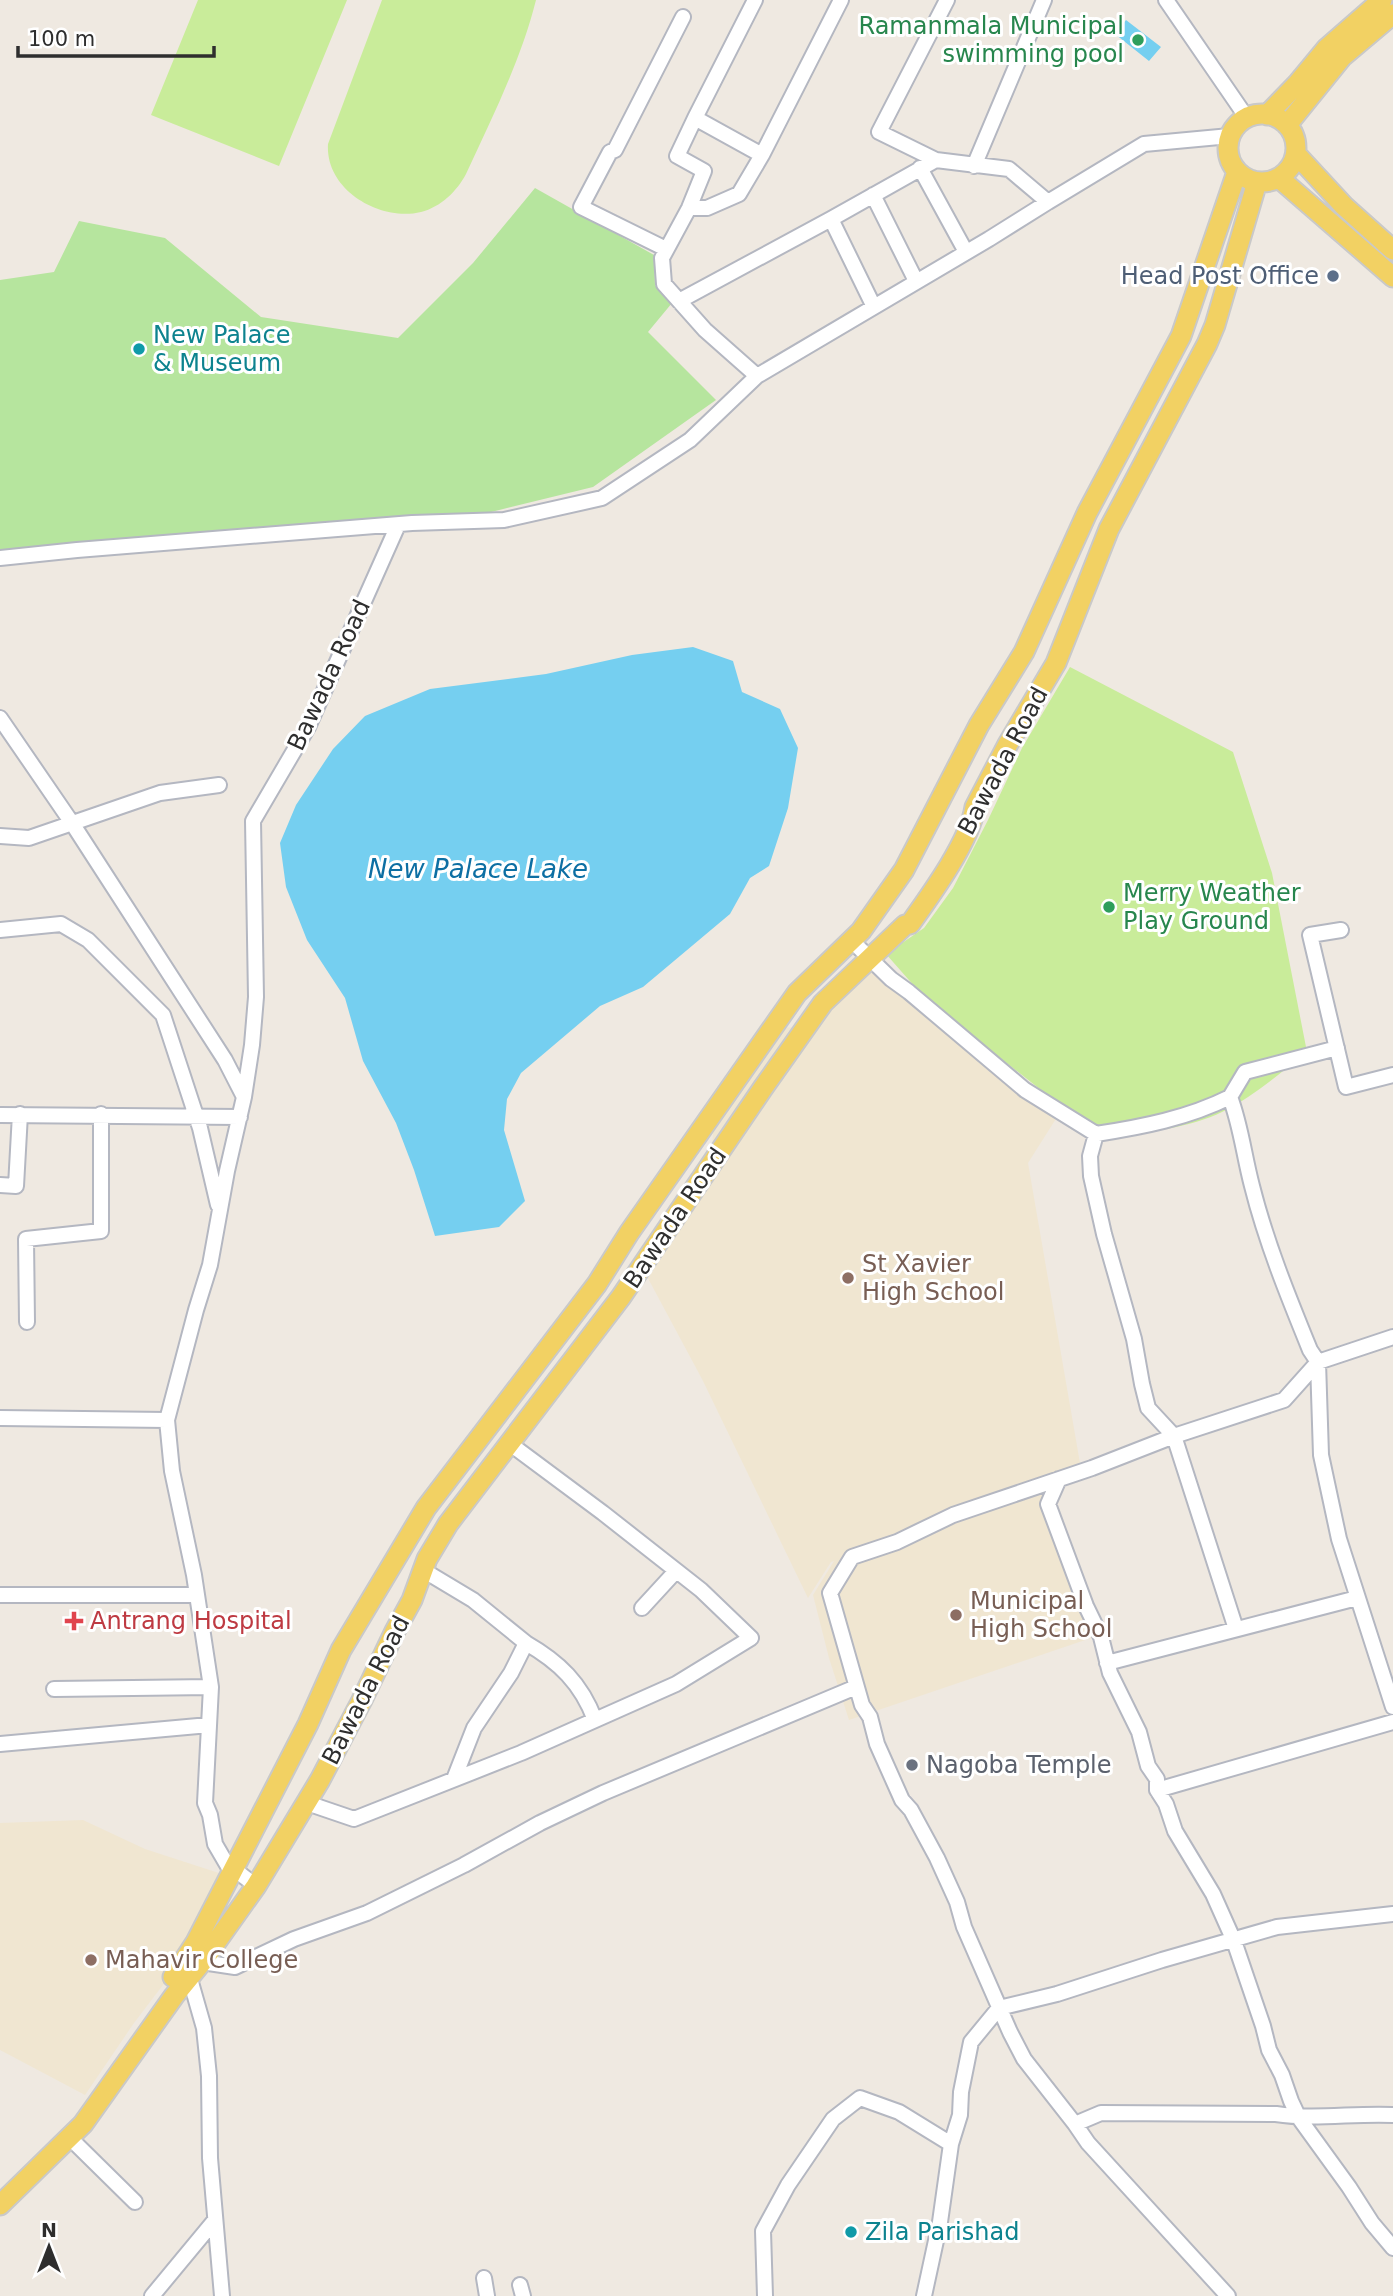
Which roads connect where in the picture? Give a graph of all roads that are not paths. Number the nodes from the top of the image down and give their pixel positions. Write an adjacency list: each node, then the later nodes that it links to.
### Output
1 (841, 0): 15 (street)
2 (947, 0): 16 (street)
3 (1044, 0): 17 (street)
4 (1166, 0): 11 (street)
5 (1382, 0): 9 (main road)
6 (753, 1): 10 (street)
7 (1393, 14): 12 (main road)
8 (683, 17): 26 (street)
9 (1266, 114): 11 (main road); 12 (main road)
10 (695, 118): 15 (street); 24 (street)
11 (1247, 118): 13 (main road)
12 (1287, 125): 14 (main road)
13 (1230, 136): 19 (main road); 23 (street)
14 (1296, 154): 20 (main road); 27 (main road)
15 (762, 155): 24 (street)
16 (936, 160): 17 (street); 18 (street)
17 (974, 166): 23 (street)
18 (920, 168): 22 (street); 28 (street)
19 (1237, 172): 21 (main road); 42 (main road)
20 (1279, 177): 21 (main road); 29 (main road)
21 (1257, 182): 43 (main road, Bawada Road)
22 (873, 195): 25 (street); 30 (street)
23 (1048, 202): 28 (street)
24 (688, 208): 26 (street)
25 (831, 219): 31 (street); 32 (street)
26 (666, 249): 31 (street)
27 (1393, 250)
28 (966, 252): 30 (street)
29 (1393, 277)
30 (916, 281): 32 (street)
31 (679, 301): 33 (street)
32 (874, 307): 33 (street)
33 (757, 376): 34 (street)
34 (398, 525): 35 (street); 46 (street, Bawada Road)
35 (0, 558)
36 (0, 718): 38 (street)
37 (219, 785): 38 (street)
38 (72, 823): 39 (street); 46 (street)
39 (0, 836)
40 (0, 930): 51 (street)
41 (1341, 930): 44 (street)
42 (852, 941): 43 (street); 84 (main road)
43 (869, 959): 53 (street); 62 (main road, Bawada Road)
44 (1337, 1048): 45 (street); 47 (street)
45 (1393, 1074)
46 (244, 1097): 52 (street)
47 (1230, 1097): 53 (street); 58 (street)
48 (20, 1114): 49 (street); 50 (street); 54 (street)
49 (101, 1114): 51 (street); 56 (street)
50 (0, 1115)
51 (196, 1117): 52 (street); 55 (street)
52 (240, 1117): 55 (street)
53 (1096, 1134): 61 (street)
54 (0, 1185)
55 (219, 1211): 60 (street)
56 (27, 1322)
57 (1393, 1337): 58 (street)
58 (1318, 1362): 61 (street); 68 (street)
59 (0, 1418): 60 (street)
60 (167, 1420): 67 (street)
61 (1174, 1436): 63 (street); 70 (street)
62 (509, 1443): 64 (main road, Bawada Road); 65 (street)
63 (1059, 1479): 72 (street); 74 (street)
64 (423, 1570): 71 (street); 83 (main road, Bawada Road)
65 (676, 1571): 69 (street); 77 (street)
66 (0, 1595): 67 (street)
67 (197, 1595): 73 (street)
68 (1357, 1598): 70 (street); 76 (street)
69 (642, 1608)
70 (1236, 1629): 72 (street)
71 (526, 1643): 77 (street); 81 (street)
72 (1107, 1663): 82 (street)
73 (212, 1687): 75 (street); 79 (street)
74 (856, 1687): 88 (street); 89 (street)
75 (54, 1689)
76 (1393, 1707)
77 (595, 1720): 81 (street)
78 (1393, 1722): 82 (street)
79 (209, 1725): 80 (street); 84 (street)
80 (0, 1744)
81 (454, 1779): 83 (street)
82 (1157, 1790): 87 (street)
83 (307, 1803): 85 (main road, Bawada Road)
84 (234, 1869): 85 (street); 88 (main road)
85 (256, 1886): 88 (main road, Bawada Road)
86 (1393, 1914): 87 (street)
87 (1234, 1941): 89 (street); 91 (street)
88 (191, 1965): 93 (main road, Bawada Road); 95 (main road); 98 (street)
89 (999, 2008): 92 (street); 94 (street)
90 (1393, 2115): 91 (street)
91 (1299, 2118): 92 (street); 99 (street)
92 (1075, 2124): 106 (street)
93 (70, 2138): 96 (street); 97 (main road, Bawada Road)
94 (951, 2144): 104 (street); 105 (street)
95 (0, 2197)
96 (135, 2202)
97 (0, 2205)
98 (215, 2220): 101 (street); 102 (street)
99 (1393, 2248)
100 (484, 2278): 103 (street)
101 (152, 2296)
102 (222, 2296)
103 (487, 2296)
104 (765, 2296)
105 (924, 2296)
106 (1228, 2296)

